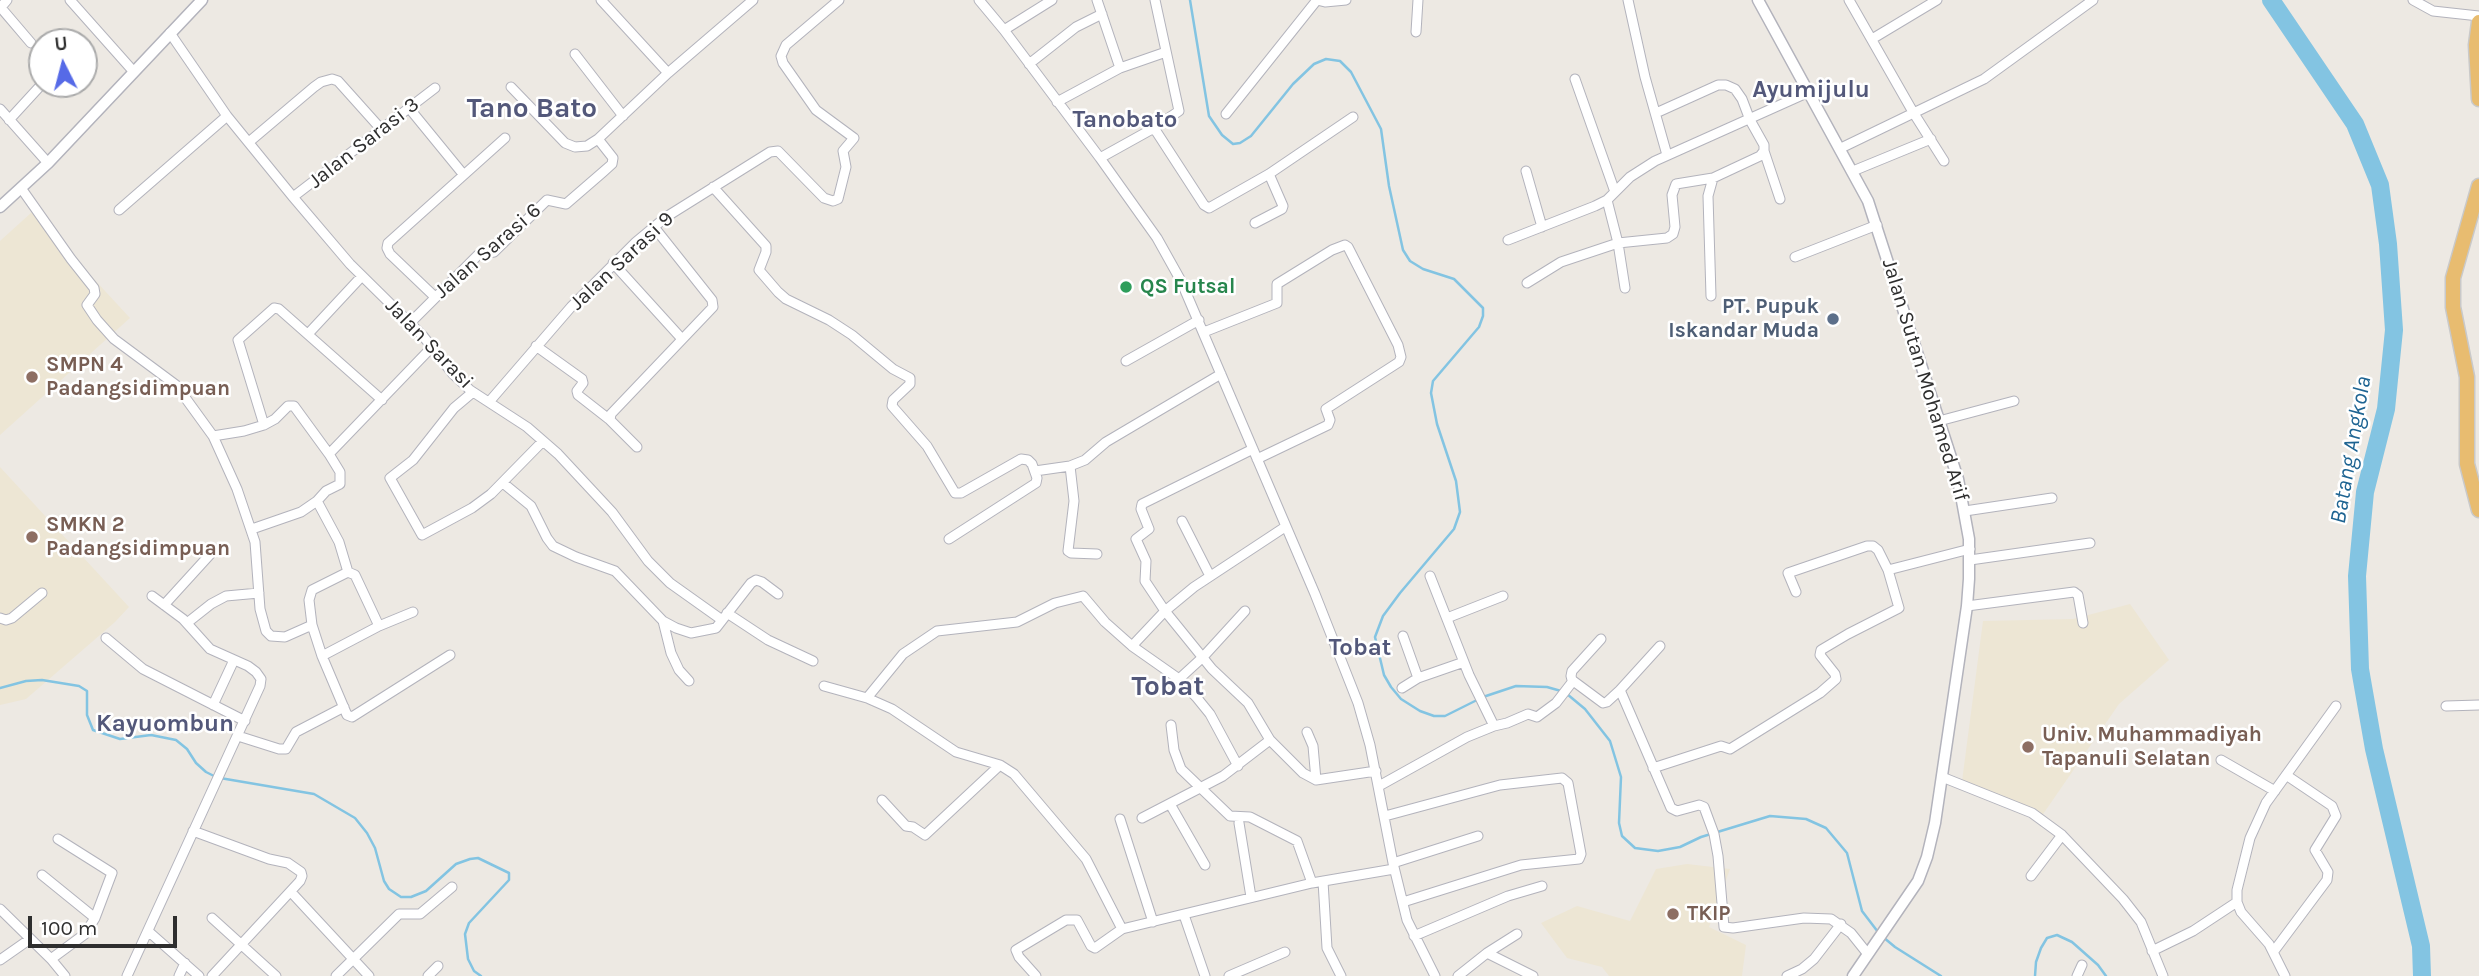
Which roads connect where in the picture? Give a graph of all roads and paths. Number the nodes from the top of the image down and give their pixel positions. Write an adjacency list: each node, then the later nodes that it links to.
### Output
1 (7, 0): 26 (street)
2 (69, 0): 32 (street)
3 (202, 0): 24 (street)
4 (601, 0): 33 (street)
5 (753, 0): 33 (street)
6 (839, 0): 69 (street, Jalan Sarasi 9)
7 (979, 0): 23 (street)
8 (1052, 0): 23 (street)
9 (1097, 0): 20 (street)
10 (1155, 0): 28 (street)
11 (1317, 0): 12 (street); 45 (street)
12 (1346, 0)
13 (1418, 0): 25 (street)
14 (1628, 0): 44 (street)
15 (1758, 0): 37 (street, Jalan Sutan Mohamed Arif)
16 (1849, 0): 27 (street)
17 (1937, 0): 27 (street)
18 (2093, 0): 43 (street)
19 (2413, 0): 21 (street)
20 (1102, 14): 30 (street); 31 (street)
21 (2479, 16)
22 (2479, 22): 39 (highway)
23 (1004, 30): 30 (street)
24 (170, 33): 32 (street); 46 (street, Jalan Sarasi)
25 (1416, 33)
26 (28, 39)
27 (1872, 39): 43 (street)
28 (1166, 52): 31 (street); 51 (street)
29 (575, 54): 47 (street)
30 (1029, 64): 40 (street)
31 (1120, 68): 40 (street)
32 (134, 72): 62 (street)
33 (667, 73): 47 (street)
34 (1575, 79): 71 (street)
35 (511, 87): 54 (street)
36 (435, 88): 41 (street, Jalan Sarasi 3)
37 (1809, 92): 50 (street); 57 (street, Jalan Sutan Mohamed Arif)
38 (29, 98): 49 (street)
39 (2479, 99)
40 (1057, 102): 60 (street)
41 (409, 108): 52 (street, Jalan Sarasi 3); 65 (street)
42 (0, 109): 49 (street)
43 (1913, 112): 55 (street); 57 (street)
44 (1656, 113): 50 (street); 59 (street)
45 (1226, 114)
46 (227, 116): 56 (street, Jalan Sarasi); 76 (street)
47 (623, 116): 54 (street)
48 (1353, 117): 66 (street)
49 (9, 120): 62 (street)
50 (1750, 120): 58 (street); 59 (street)
51 (1154, 128): 60 (street); 66 (street)
52 (381, 129): 56 (street); 72 (street, Jalan Sarasi 3)
53 (505, 138): 65 (street)
54 (598, 139): 89 (street, Jalan Sarasi 6)
55 (1931, 139): 61 (street); 64 (street)
56 (249, 142): 72 (street, Jalan Sarasi)
57 (1841, 148): 64 (street, Jalan Sutan Mohamed Arif)
58 (1764, 151): 67 (street); 73 (street)
59 (1667, 155): 71 (street)
60 (1100, 158): 90 (street)
61 (1944, 161)
62 (48, 163): 70 (street)
63 (1526, 171): 80 (street)
64 (1853, 171): 78 (street, Jalan Sutan Mohamed Arif)
65 (463, 174): 89 (street)
66 (1269, 174): 77 (street)
67 (1713, 178): 82 (street); 88 (street)
68 (2479, 186): 117 (highway)
69 (713, 187): 79 (street, Jalan Sarasi 9); 113 (street)
70 (21, 188): 75 (street); 106 (street)
71 (1615, 192): 74 (street)
72 (293, 197): 85 (street, Jalan Sarasi)
73 (1780, 199)
74 (1607, 200): 80 (street); 82 (street)
75 (0, 207)
76 (119, 210)
77 (1255, 223)
78 (1877, 225): 83 (street); 104 (street, Jalan Sutan Mohamed Arif)
79 (654, 227): 84 (street, Jalan Sarasi 9); 94 (street)
80 (1542, 227): 81 (street)
81 (1508, 240)
82 (1618, 243): 86 (street); 87 (street)
83 (1795, 257)
84 (613, 263): 94 (street); 95 (street, Jalan Sarasi 9)
85 (362, 276): 91 (street, Jalan Sarasi); 93 (street)
86 (1527, 283)
87 (1625, 288)
88 (1711, 296)
89 (435, 297): 91 (street, Jalan Sarasi 6)
90 (1199, 320): 92 (street); 97 (street)
91 (410, 323): 96 (street, Jalan Sarasi)
92 (1204, 332): 98 (street); 111 (street)
93 (308, 334): 100 (street); 105 (street)
94 (682, 339): 103 (street)
95 (536, 346): 102 (street, Jalan Sarasi 9); 103 (street)
96 (432, 347): 99 (street, Jalan Sarasi); 100 (street)
97 (1126, 361)
98 (1221, 374): 109 (street); 112 (street)
99 (473, 392): 102 (street, Jalan Sarasi); 114 (street)
100 (382, 400): 110 (street)
101 (2014, 401): 104 (street)
102 (489, 402): 107 (street, Jalan Sarasi)
103 (610, 420): 108 (street)
104 (1939, 421): 118 (street, Jalan Sutan Mohamed Arif)
105 (264, 425): 106 (street); 110 (street)
106 (213, 436): 121 (street)
107 (543, 440): 114 (street); 142 (street, Jalan Sarasi)
108 (637, 447)
109 (1253, 449): 111 (street); 139 (street)
110 (329, 454): 116 (street)
111 (1257, 459): 120 (street)
112 (1070, 466): 113 (street); 125 (street)
113 (1035, 471): 122 (street)
114 (503, 483): 145 (street)
115 (2052, 498): 118 (street)
116 (317, 501): 121 (street); 128 (street)
117 (2479, 510)
118 (1965, 511): 126 (street, Jalan Sutan Mohamed Arif)
119 (1182, 521): 129 (street)
120 (1285, 527): 129 (street); 184 (street)
121 (252, 529): 133 (street)
122 (949, 539)
123 (2090, 543): 126 (street)
124 (215, 549): 137 (street)
125 (1097, 554)
126 (1970, 554): 127 (street); 138 (street, Jalan Sutan Mohamed Arif)
127 (1888, 570): 131 (street); 183 (street)
128 (348, 572): 148 (street); 149 (street)
129 (1210, 576): 139 (street)
130 (1430, 576): 144 (street)
131 (1796, 592)
132 (42, 593): 143 (street)
133 (259, 593): 147 (street); 148 (street)
134 (778, 594): 142 (street)
135 (152, 596): 137 (street)
136 (1503, 596): 144 (street)
137 (164, 605): 147 (street)
138 (1967, 606): 146 (street); 186 (street, Jalan Sutan Mohamed Arif)
139 (1166, 611): 153 (street); 157 (street)
140 (1245, 611): 157 (street)
141 (412, 612): 149 (street)
142 (725, 617): 145 (street); 159 (street, Jalan Sarasi)
143 (0, 618)
144 (1447, 618): 160 (street)
145 (663, 621): 163 (street)
146 (2083, 623)
147 (187, 624): 158 (street)
148 (312, 625): 156 (street)
149 (379, 626): 156 (street)
150 (1402, 636): 161 (street)
151 (106, 638): 169 (street)
152 (1601, 639): 166 (street)
153 (1132, 646): 162 (street); 168 (street)
154 (1660, 646): 167 (street)
155 (450, 655): 173 (street)
156 (322, 656): 173 (street)
157 (1203, 657): 162 (street); 179 (street)
158 (234, 660): 169 (street); 174 (street)
159 (813, 661)
160 (1464, 662): 161 (street); 176 (street)
161 (1418, 678): 165 (street)
162 (1179, 679): 182 (street)
163 (689, 681)
164 (824, 685): 168 (street)
165 (1402, 688)
166 (1568, 688): 167 (street); 176 (street)
167 (1620, 690): 183 (street)
168 (867, 698): 181 (street)
169 (213, 705): 174 (street)
170 (2479, 705): 172 (street)
171 (2336, 706): 185 (street)
172 (2446, 706)
173 (344, 707): 178 (street)
174 (245, 721): 178 (street)
175 (1171, 726): 189 (street)
176 (1494, 726): 188 (street)
177 (1307, 732): 187 (street)
178 (238, 736): 197 (street)
179 (1270, 740): 182 (street); 187 (street)
180 (2221, 760): 190 (street)
181 (1000, 765): 191 (street); 219 (street)
182 (1238, 766): 189 (street)
183 (1653, 768): 218 (street)
184 (1376, 771): 187 (street); 188 (street)
185 (2286, 775): 190 (street); 227 (street)
186 (1942, 777): 198 (street); 225 (street, Jalan Sutan Mohamed Arif)
187 (1316, 780)
188 (1378, 786): 193 (street)
189 (1202, 787): 192 (street); 206 (street)
190 (2275, 791): 212 (street)
191 (882, 800)
192 (1170, 804): 194 (street); 201 (street)
193 (1385, 816): 202 (street); 211 (street)
194 (1142, 818)
195 (1120, 820): 217 (street)
196 (1239, 823): 210 (street)
197 (193, 831): 209 (street); 220 (street)
198 (2062, 835): 204 (street); 226 (street)
199 (1478, 836): 202 (street)
200 (58, 839): 215 (street)
201 (1205, 865)
202 (1394, 866): 205 (street); 211 (street)
203 (42, 874): 215 (street)
204 (2031, 876)
205 (1323, 881): 206 (street); 248 (street)
206 (1312, 883): 210 (street)
207 (1542, 886): 222 (street)
208 (452, 887): 231 (street)
209 (290, 891): 224 (street); 231 (street)
210 (1251, 897): 214 (street)
211 (1403, 902): 222 (street)
212 (2237, 902): 226 (street); 227 (street)
213 (0, 909): 223 (street)
214 (1184, 915): 217 (street); 246 (street)
215 (95, 918): 230 (street)
216 (212, 918): 224 (street)
217 (1153, 922): 219 (street)
218 (1841, 924): 225 (street); 252 (street)
219 (1122, 929): 245 (street)
220 (148, 931): 233 (street); 237 (street)
221 (1517, 934): 229 (street)
222 (1413, 936): 249 (street)
223 (30, 939): 230 (street); 232 (street)
224 (243, 944): 240 (street); 241 (street)
225 (1870, 948): 253 (street, Jalan Sutan Mohamed Arif)
226 (2152, 951): 255 (street)
227 (2274, 951): 256 (street)
228 (1285, 952): 247 (street)
229 (1487, 953): 250 (street); 251 (street)
230 (51, 959): 236 (street)
231 (353, 959): 242 (street); 243 (street)
232 (0, 960)
233 (184, 963): 238 (street); 239 (street)
234 (2082, 965): 254 (street)
235 (438, 967): 244 (street)
236 (65, 976)
237 (127, 976)
238 (179, 976)
239 (199, 976)
240 (212, 976)
241 (276, 976)
242 (336, 976)
243 (369, 976)
244 (428, 976)
245 (1036, 976)
246 (1206, 976)
247 (1229, 976)
248 (1341, 976)
249 (1435, 976)
250 (1458, 976)
251 (1533, 976)
252 (1787, 976)
253 (1853, 976)
254 (2077, 976)
255 (2163, 976)
256 (2285, 976)

